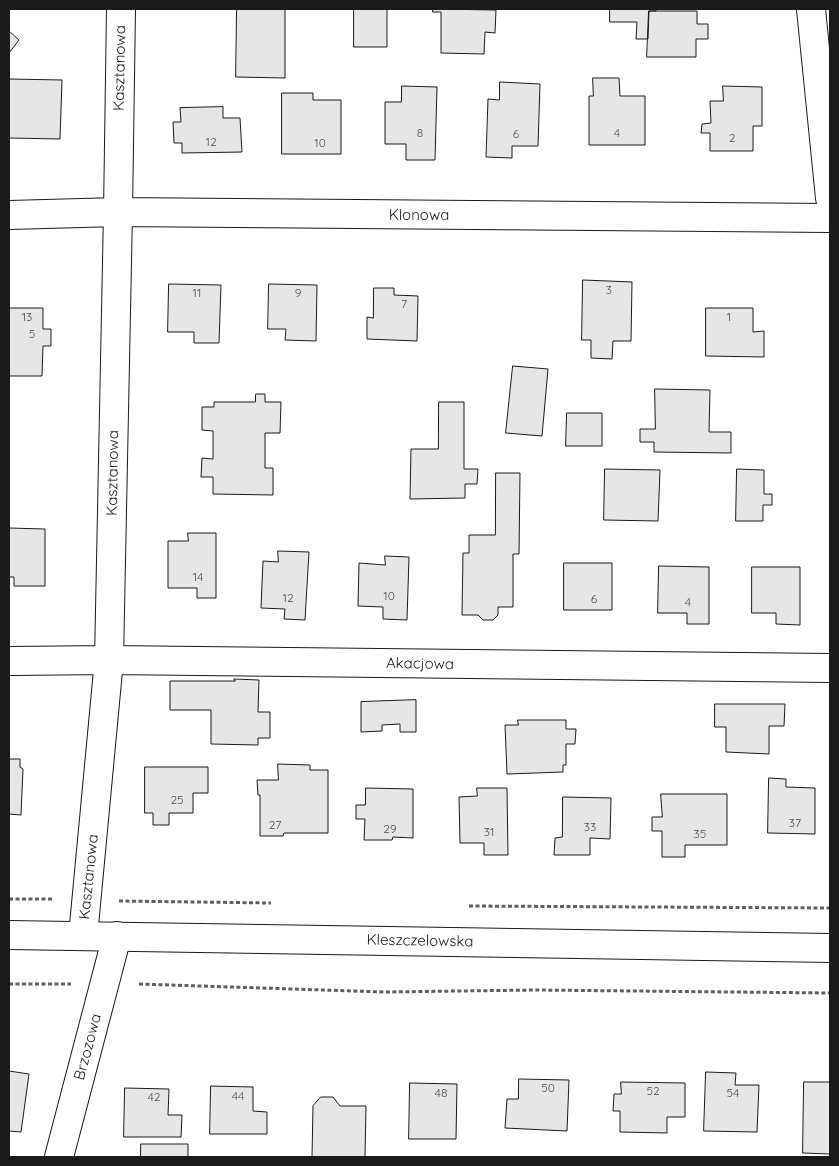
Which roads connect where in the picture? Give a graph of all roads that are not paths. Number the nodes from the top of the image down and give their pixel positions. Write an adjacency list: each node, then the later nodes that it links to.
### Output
1 (121, 9): 4 (street, Kasztanowa)
2 (811, 9): 3 (street)
3 (830, 198)
4 (118, 212): 5 (street, Klonowa); 6 (street, Klonowa); 8 (street, Kasztanowa)
5 (9, 215)
6 (830, 218)
7 (9, 660): 8 (street, Akacjowa)
8 (109, 660): 9 (street, Akacjowa); 11 (street, Kasztanowa)
9 (830, 668)
10 (9, 935): 11 (street, Kleszczelowska)
11 (83, 936): 12 (street, Kleszczelowska)
12 (117, 936): 13 (street, Kleszczelowska); 14 (street, Brzozowa)
13 (830, 948)
14 (59, 1157)

